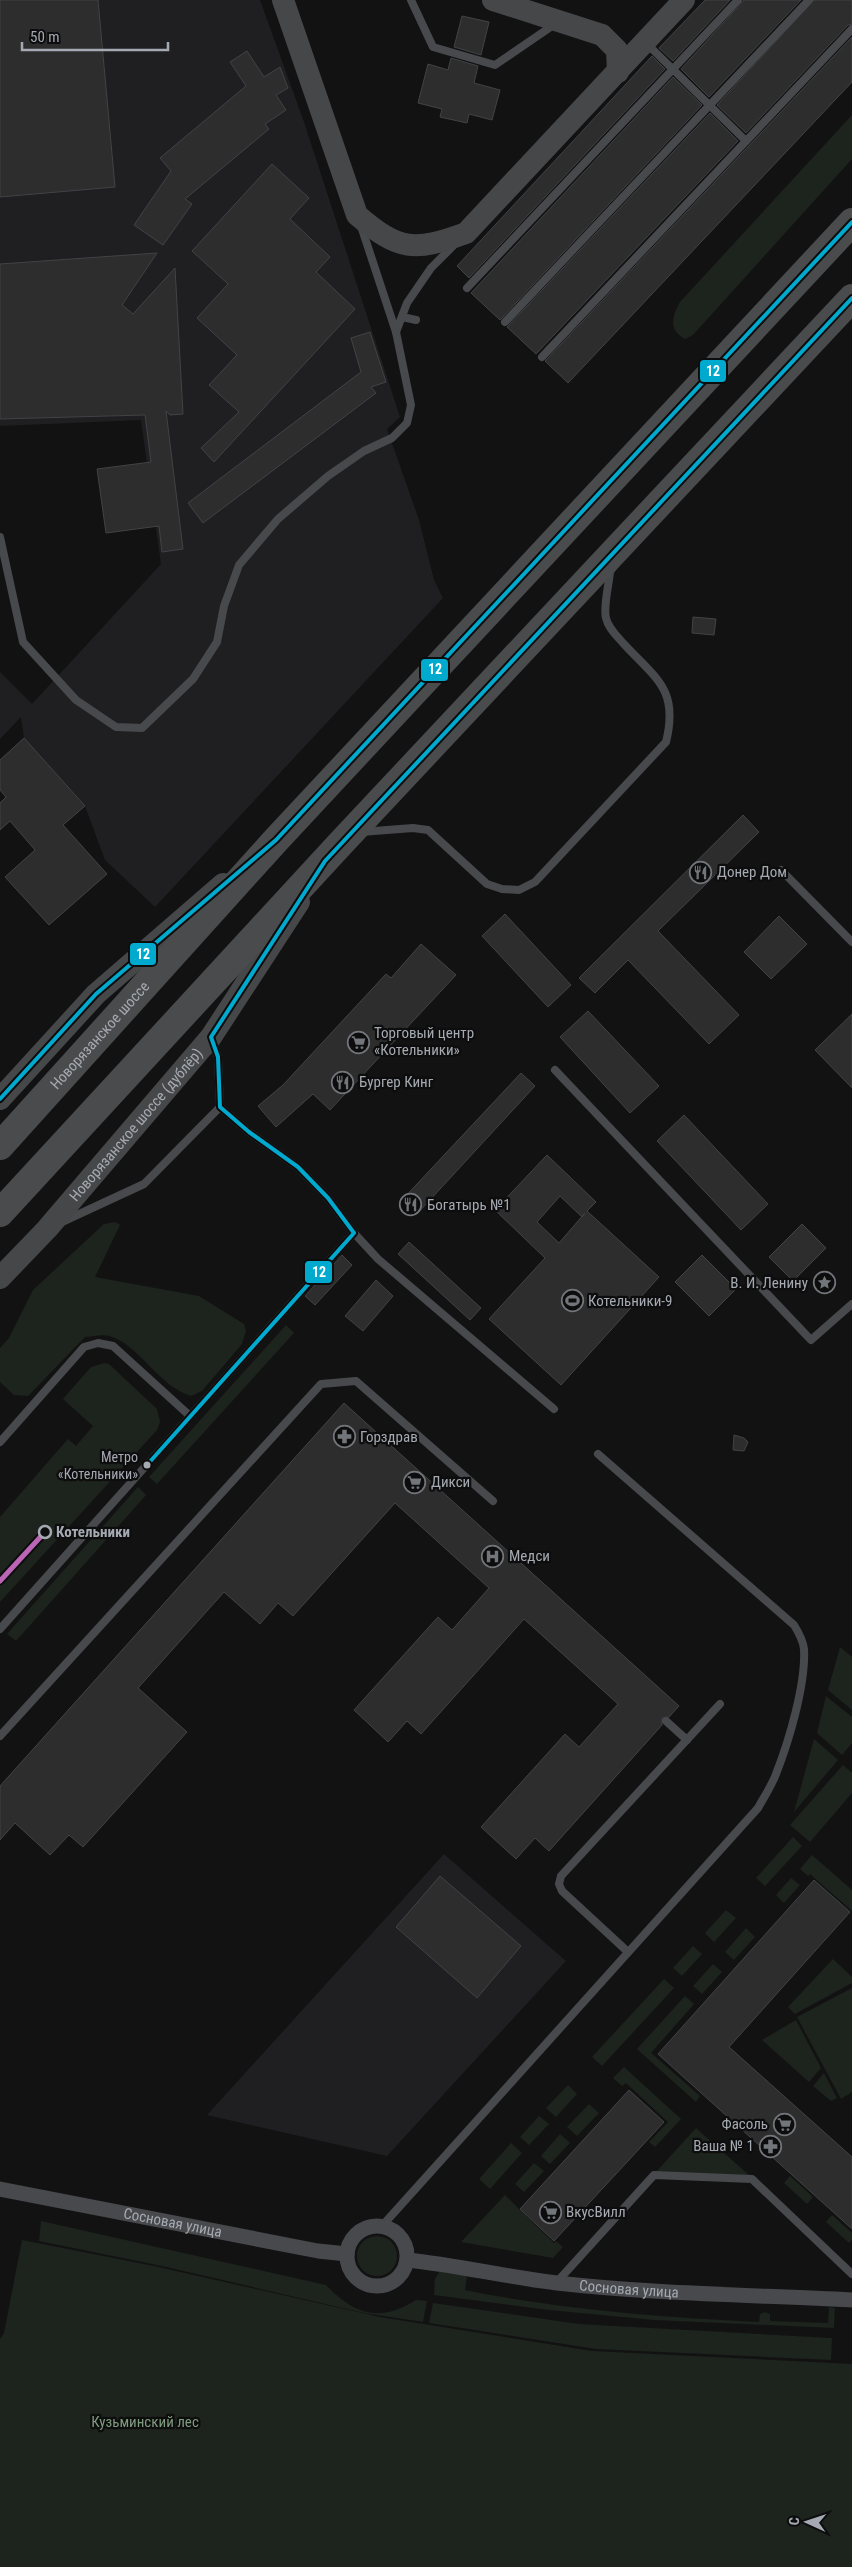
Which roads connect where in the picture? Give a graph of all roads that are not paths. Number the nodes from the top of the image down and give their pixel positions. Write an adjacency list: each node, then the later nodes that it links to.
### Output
1 (283, 0): 10 (street)
2 (295, 0): 10 (street)
3 (410, 0): 9 (lane)
4 (493, 0): 8 (street)
5 (684, 0): 13 (street)
6 (738, 0): 14 (lane)
7 (809, 0): 16 (lane)
8 (525, 5): 9 (street)
9 (561, 20): 12 (street)
10 (290, 26): 18 (street)
11 (852, 29): 17 (lane)
12 (602, 35): 13 (street); 15 (street)
13 (649, 37): 14 (lane); 15 (street)
14 (672, 68): 16 (lane); 21 (lane)
15 (618, 72): 20 (street)
16 (710, 105): 17 (lane); 25 (lane)
17 (746, 141): 27 (lane)
18 (357, 215): 20 (street); 26 (lane)
19 (852, 222): 30 (highway, Новорязанское шоссе)
20 (466, 233): 23 (lane)
21 (466, 288)
22 (852, 298): 29 (highway)
23 (402, 317): 24 (lane); 26 (lane)
24 (416, 320)
25 (505, 322)
26 (396, 332): 28 (lane)
27 (542, 357)
28 (0, 537)
29 (628, 539): 31 (highway); 31 (lane)
30 (276, 840): 36 (street); 38 (highway, Новорязанское шоссе)
31 (333, 852): 34 (street, Новорязанское шоссе (дублёр)); 39 (highway)
32 (781, 870): 33 (lane)
33 (852, 942)
34 (211, 1037): 37 (lane); 40 (street, Новорязанское шоссе (дублёр))
35 (555, 1070): 43 (lane)
36 (0, 1099)
37 (220, 1108): 40 (lane); 41 (lane)
38 (0, 1146)
39 (0, 1213)
40 (47, 1228): 42 (street, Новорязанское шоссе (дублёр))
41 (354, 1233): 44 (lane); 45 (lane)
42 (0, 1278)
43 (852, 1304)
44 (554, 1409)
45 (190, 1416): 46 (lane); 49 (lane)
46 (0, 1442)
47 (598, 1454): 54 (lane)
48 (493, 1501): 52 (lane)
49 (0, 1629)
50 (720, 1704): 53 (lane)
51 (666, 1721): 53 (lane)
52 (0, 1736)
53 (687, 1740): 54 (lane)
54 (628, 1952): 56 (lane)
55 (0, 2189): 57 (street, Сосновая улица)
56 (382, 2226): 57 (street); 58 (street)
57 (347, 2254): 58 (street)
58 (407, 2260): 60 (street, Сосновая улица)
59 (852, 2274): 60 (lane)
60 (556, 2283): 61 (street, Сосновая улица)
61 (852, 2300)

